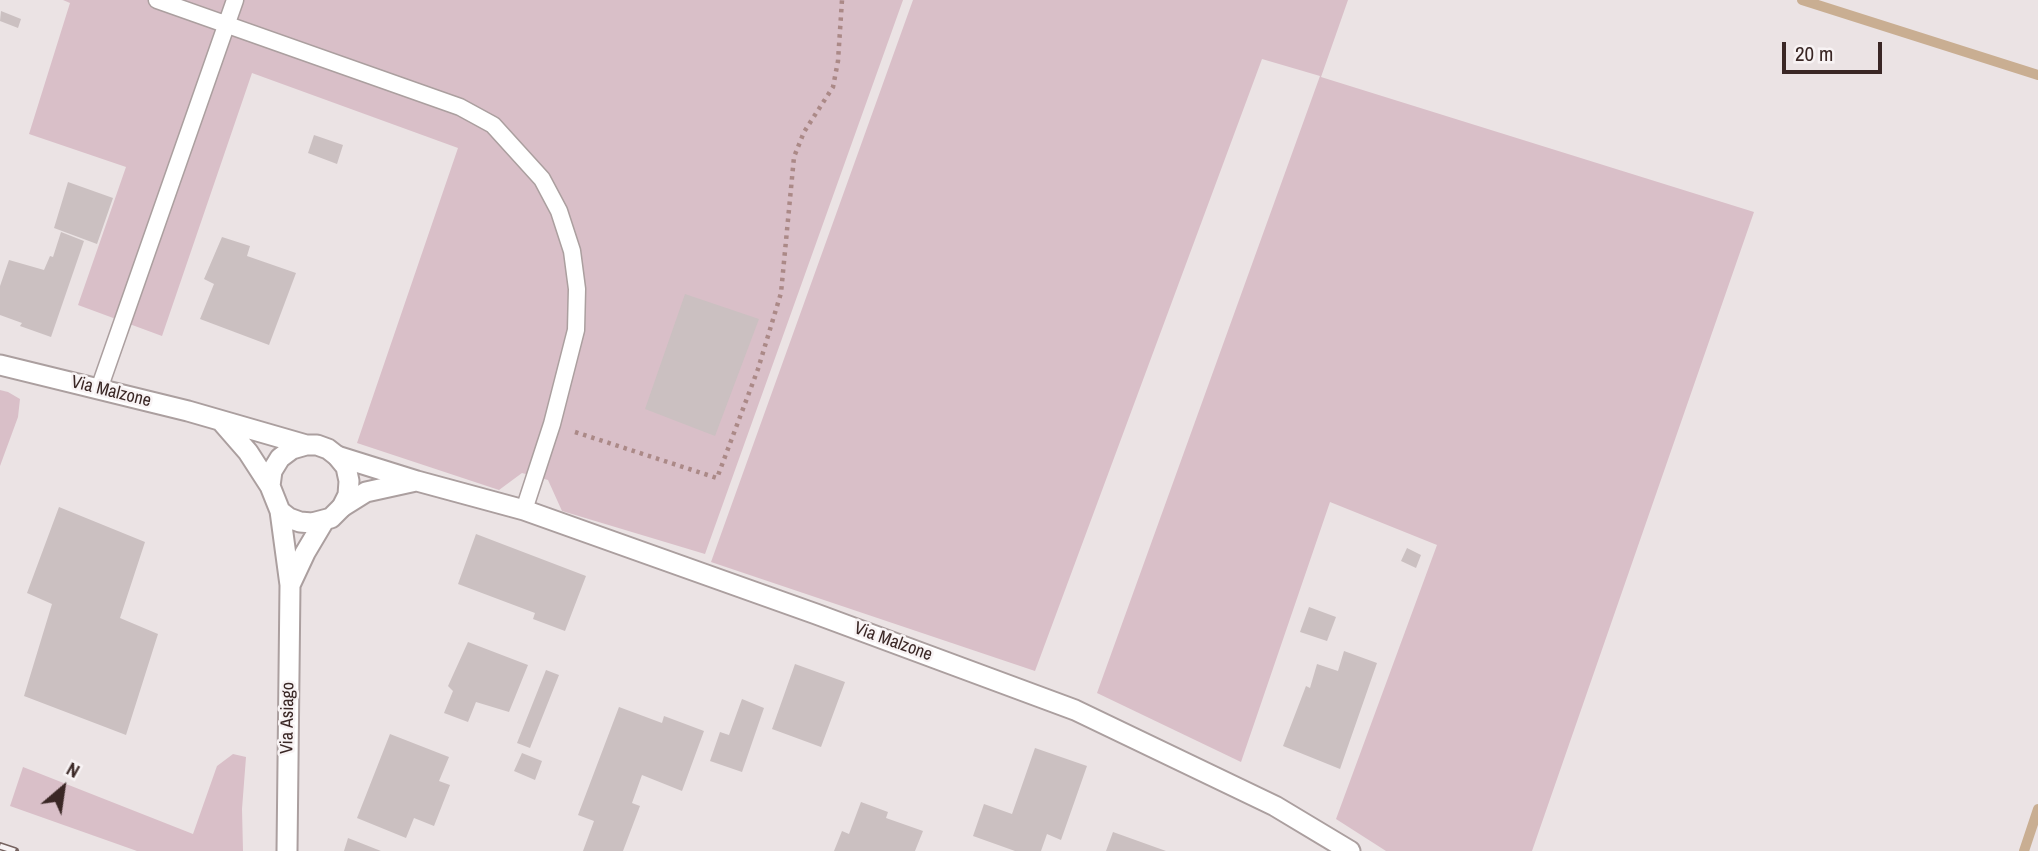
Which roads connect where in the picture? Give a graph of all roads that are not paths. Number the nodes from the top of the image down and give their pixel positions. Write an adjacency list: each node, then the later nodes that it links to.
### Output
1 (157, 0): 3 (lane)
2 (235, 0): 3 (lane)
3 (226, 24): 5 (lane); 13 (lane)
4 (0, 365): 5 (street, Via Malzone)
5 (99, 389): 6 (street, Via Malzone)
6 (221, 421): 7 (street, Via Malzone); 10 (street)
7 (306, 444): 8 (street, Via Malzone); 10 (street)
8 (337, 456): 9 (street, Via Malzone); 11 (street)
9 (417, 481): 11 (street, Via Malzone); 13 (street, Via Malzone)
10 (270, 486): 12 (street)
11 (342, 507): 14 (street, Via Malzone)
12 (280, 510): 14 (street); 15 (street, Via Asiago)
13 (524, 510): 17 (street, Via Malzone)
14 (324, 521): 15 (street, Via Asiago)
15 (290, 585): 16 (street, Via Asiago)
16 (287, 851)
17 (1350, 851)

